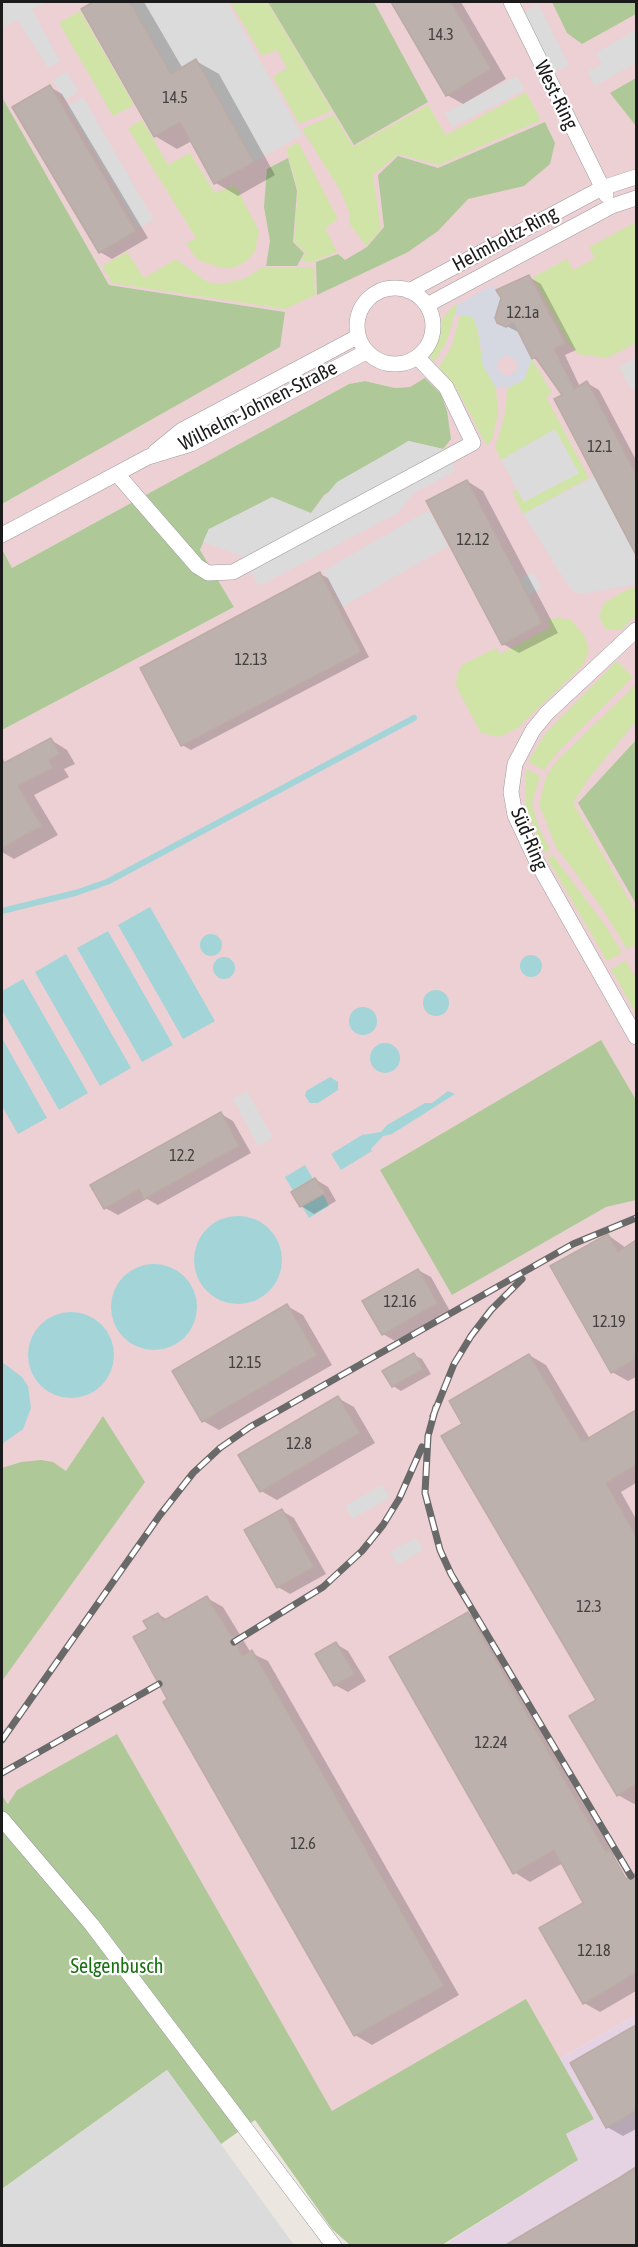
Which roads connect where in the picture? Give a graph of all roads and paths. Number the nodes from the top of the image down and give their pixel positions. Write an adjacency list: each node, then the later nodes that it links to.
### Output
1 (511, 2): 3 (street, West-Ring)
2 (636, 177): 3 (street, Helmholtz-Ring)
3 (602, 188): 5 (street); 6 (street, Helmholtz-Ring)
4 (636, 198): 5 (street, Helmholtz-Ring)
5 (612, 206): 7 (street, Helmholtz-Ring)
6 (409, 291): 7 (street); 8 (street)
7 (427, 305): 10 (street)
8 (357, 337): 9 (street); 11 (street, Wilhelm-Johnen-Straße)
9 (366, 352): 10 (street); 11 (street, Wilhelm-Johnen-Straße)
10 (417, 357): 12 (street)
11 (148, 457): 12 (street, Wilhelm-Johnen-Straße)
12 (117, 474): 13 (street, Wilhelm-Johnen-Straße)
13 (2, 535)
14 (636, 630): 15 (street, Süd-Ring)
15 (636, 1037)
16 (2, 1819): 17 (street)
17 (334, 2246)

